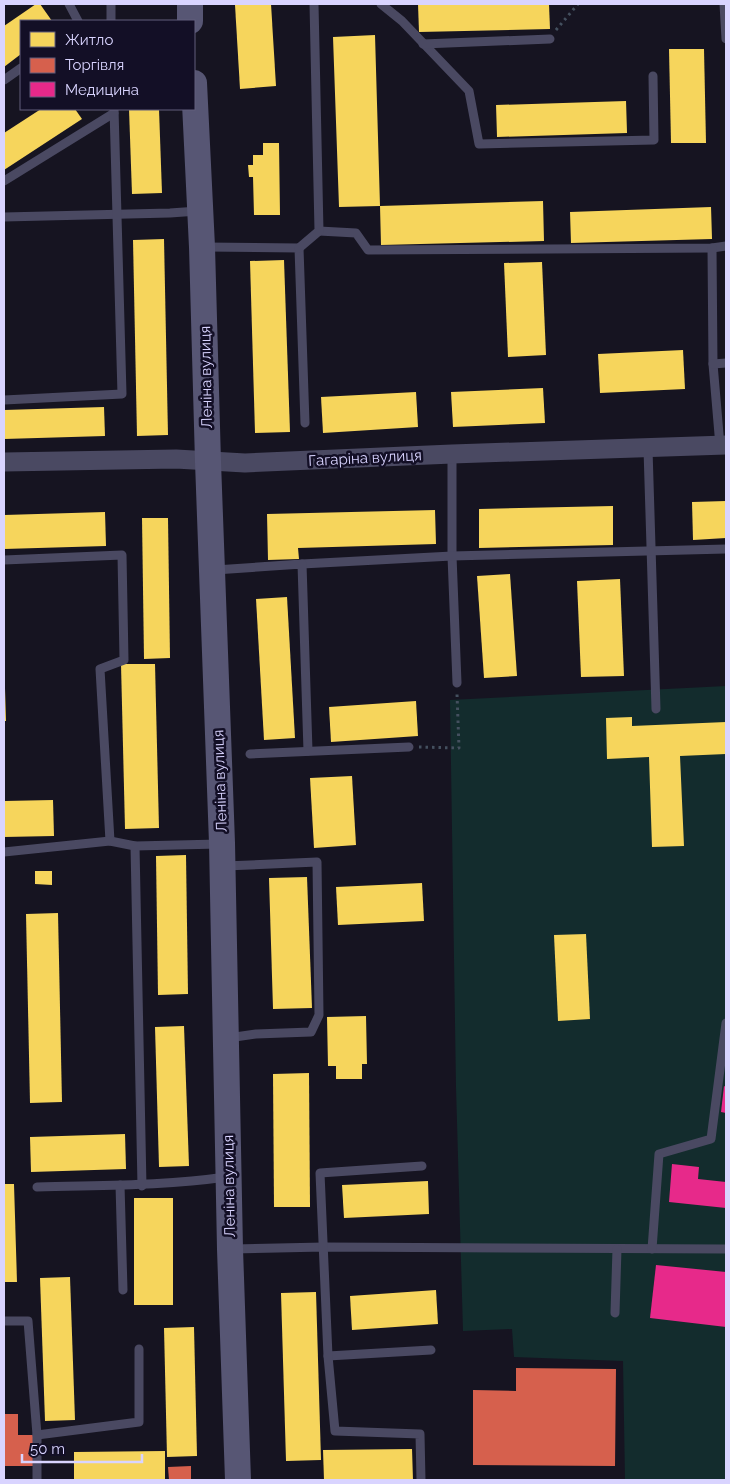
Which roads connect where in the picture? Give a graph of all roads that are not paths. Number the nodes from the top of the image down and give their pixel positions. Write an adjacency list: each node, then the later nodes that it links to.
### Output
1 (70, 4): 7 (lane)
2 (110, 4): 8 (lane)
3 (190, 4): 9 (street)
4 (314, 4): 22 (lane)
5 (381, 4): 12 (lane)
6 (724, 4): 11 (lane)
7 (78, 20)
8 (111, 20)
9 (190, 20)
10 (550, 39): 12 (lane)
11 (726, 39)
12 (423, 44): 14 (lane)
13 (20, 69): 15 (lane)
14 (653, 76)
15 (4, 80)
16 (195, 104): 19 (street, Леніна вулиця)
17 (114, 111): 18 (lane); 20 (lane)
18 (4, 181)
19 (200, 210): 20 (lane); 24 (street, Леніна вулиця)
20 (117, 215): 21 (lane); 29 (lane)
21 (4, 217)
22 (319, 231): 25 (lane); 26 (lane)
23 (726, 246): 26 (lane)
24 (202, 247): 25 (lane); 35 (street, Леніна вулиця)
25 (299, 248): 30 (lane)
26 (712, 248): 28 (lane)
27 (726, 363): 28 (lane)
28 (713, 364): 31 (lane)
29 (4, 400)
30 (305, 423)
31 (723, 446): 32 (street, Гагаріна вулиця)
32 (648, 449): 33 (street, Гагаріна вулиця); 37 (lane)
33 (452, 454): 35 (street, Гагаріна вулиця); 38 (lane)
34 (4, 462): 35 (street, Гагаріна вулиця)
35 (208, 462): 41 (street, Леніна вулиця)
36 (726, 549): 37 (lane)
37 (651, 551): 38 (lane); 43 (lane)
38 (452, 556): 40 (lane); 42 (lane)
39 (4, 560): 47 (lane)
40 (302, 564): 41 (lane); 45 (lane)
41 (212, 570): 50 (street, Леніна вулиця)
42 (457, 683)
43 (656, 709)
44 (409, 747): 45 (lane)
45 (308, 751): 46 (lane)
46 (250, 754)
47 (110, 841): 48 (lane); 49 (lane)
48 (135, 846): 50 (lane); 56 (lane)
49 (4, 852)
50 (222, 855): 52 (street, Леніна вулиця); 52 (lane)
51 (726, 1022): 61 (lane)
52 (226, 1038): 54 (street, Леніна вулиця)
53 (422, 1166): 58 (lane)
54 (228, 1177): 56 (lane); 59 (street, Леніна вулиця)
55 (120, 1185): 56 (lane); 57 (lane); 63 (lane)
56 (142, 1186)
57 (37, 1187)
58 (324, 1246): 59 (lane); 60 (lane); 68 (lane)
59 (230, 1249): 71 (street, Леніна вулиця)
60 (617, 1249): 61 (lane); 64 (lane)
61 (652, 1249): 62 (lane)
62 (726, 1249)
63 (123, 1290)
64 (615, 1313)
65 (4, 1321): 69 (lane)
66 (138, 1349): 69 (lane)
67 (431, 1350): 68 (lane)
68 (328, 1356): 72 (lane)
69 (37, 1434): 70 (lane)
70 (37, 1480)
71 (238, 1480)
72 (421, 1480)

